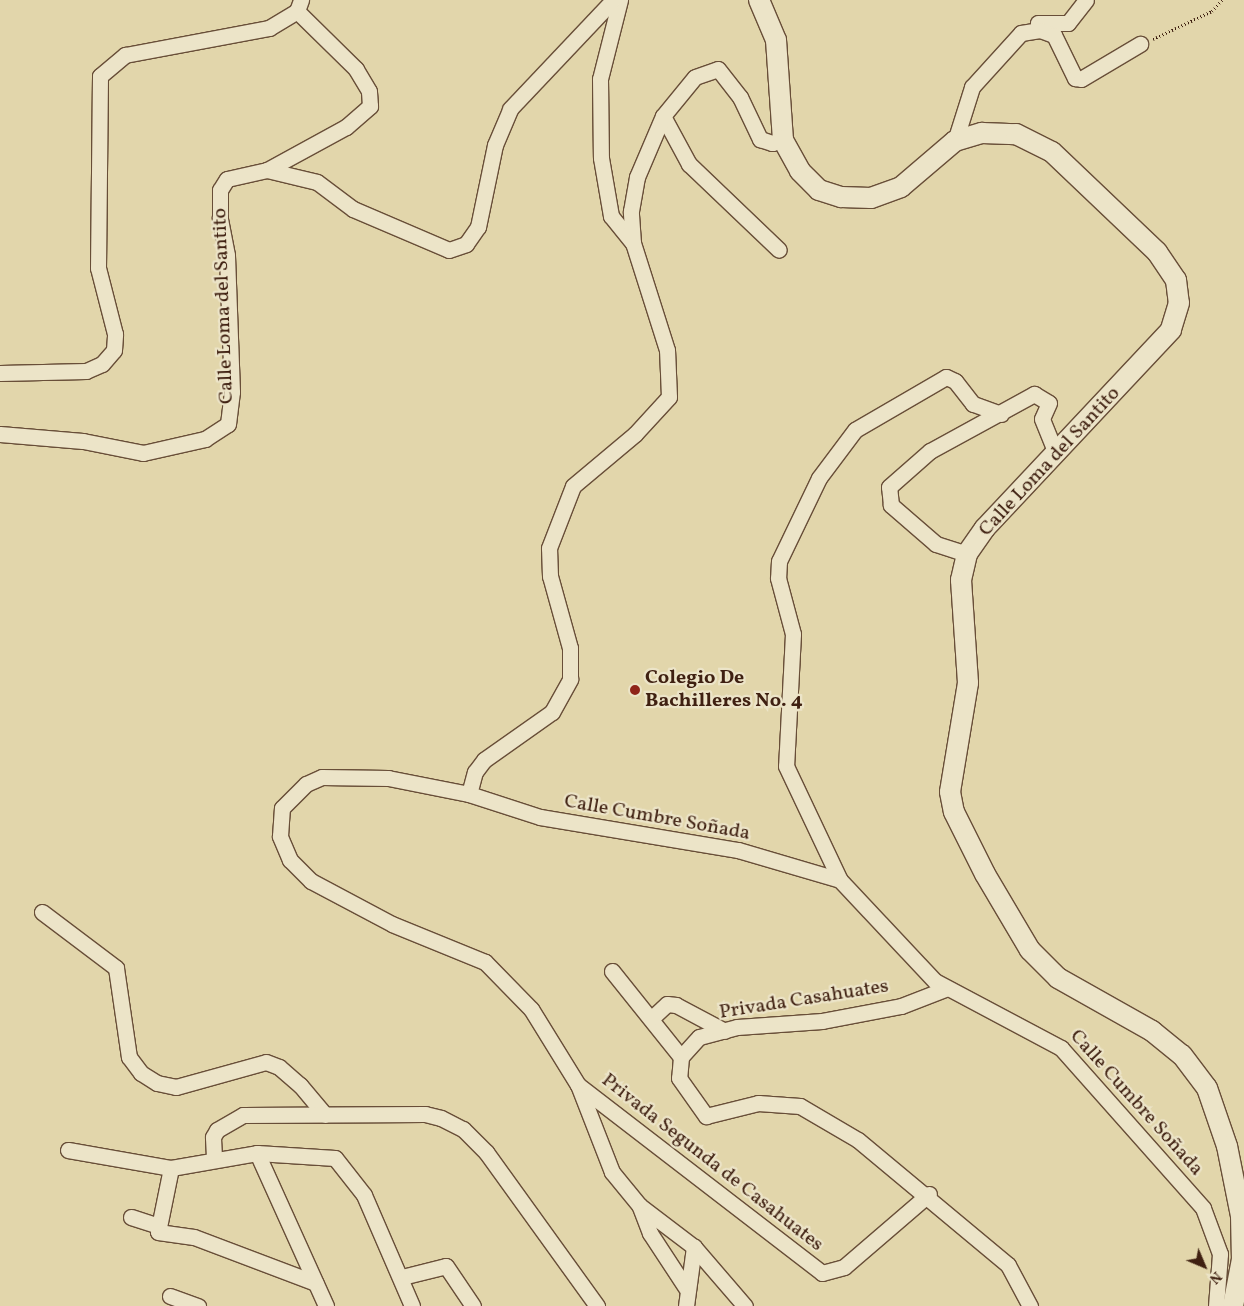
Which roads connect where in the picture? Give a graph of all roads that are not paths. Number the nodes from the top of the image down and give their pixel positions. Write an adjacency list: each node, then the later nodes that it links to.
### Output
1 (613, 0): 11 (street, Calle Loma del Santito)
2 (620, 0): 12 (street)
3 (759, 0): 9 (main road, Calle Loma del Santito)
4 (1086, 0): 6 (street)
5 (299, 6): 11 (street); 14 (street)
6 (1040, 30): 7 (street); 10 (street)
7 (1140, 44)
8 (663, 116): 9 (street); 12 (street); 13 (street)
9 (783, 140): 10 (main road, Calle Loma del Santito)
10 (955, 141): 17 (main road, Calle Loma del Santito)
11 (267, 170): 16 (street, Calle Loma del Santito)
12 (634, 243): 19 (street)
13 (779, 250)
14 (0, 373)
15 (1002, 414): 17 (street); 18 (street); 20 (street, Calle Cumbre Soñada)
16 (0, 434)
17 (1056, 454): 18 (main road, Calle Loma del Santito)
18 (967, 554): 51 (main road, Calle Loma del Santito)
19 (469, 794): 20 (street, Calle Cumbre Soñada); 27 (street, Calle Cumbre Soñada)
20 (840, 880): 23 (street, Calle Cumbre Soñada)
21 (42, 912): 28 (street)
22 (612, 971): 24 (street)
23 (945, 989): 25 (street, Privada Casahuates); 50 (street, Calle Cumbre Soñada)
24 (652, 1017): 25 (street); 26 (street)
25 (725, 1031): 26 (street, Privada Casahuates)
26 (681, 1057): 33 (street)
27 (578, 1085): 33 (street, Privada Segunda de Casahuates); 34 (street)
28 (325, 1115): 31 (street); 46 (street)
29 (68, 1150): 32 (street)
30 (257, 1153): 31 (street); 38 (street); 39 (street)
31 (214, 1157): 32 (street)
32 (170, 1168): 36 (street)
33 (929, 1194): 49 (street)
34 (639, 1205): 37 (street); 40 (street)
35 (131, 1217): 36 (street)
36 (158, 1229): 39 (street)
37 (694, 1247): 40 (street); 48 (street)
38 (402, 1277): 44 (street); 45 (street)
39 (316, 1284): 43 (street)
40 (686, 1288): 47 (street)
41 (170, 1296): 42 (street)
42 (198, 1306)
43 (326, 1306)
44 (412, 1306)
45 (473, 1306)
46 (596, 1306)
47 (686, 1306)
48 (745, 1306)
49 (1030, 1306)
50 (1216, 1306)
51 (1233, 1306)

